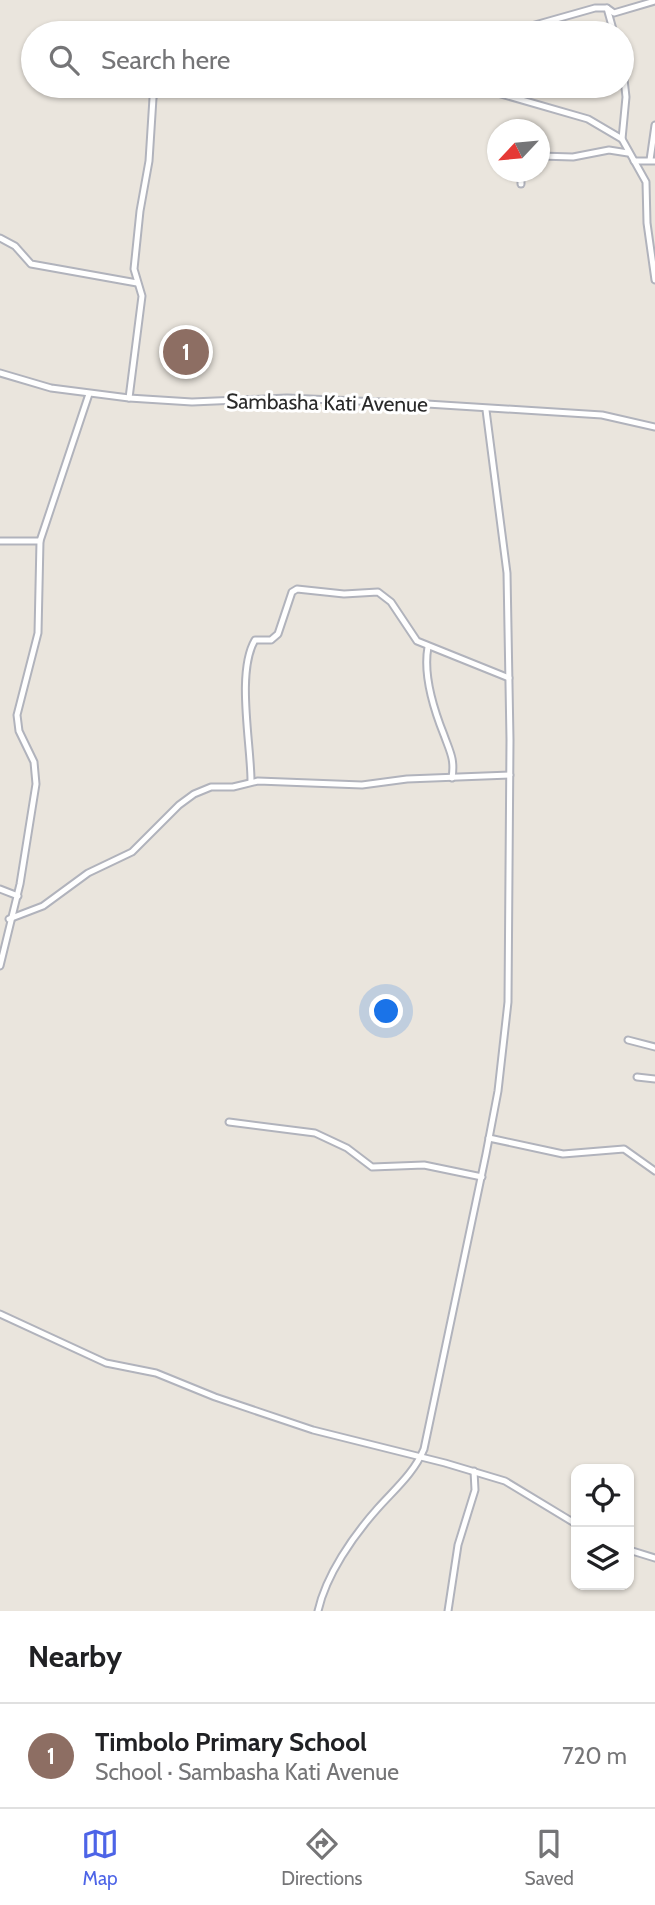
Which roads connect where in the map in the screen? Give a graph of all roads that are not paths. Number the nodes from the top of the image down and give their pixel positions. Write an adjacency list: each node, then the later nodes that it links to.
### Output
1 (655, 1): 2 (street)
2 (607, 8): 3 (street); 4 (street)
3 (549, 21)
4 (611, 21)
5 (154, 98): 16 (street)
6 (515, 98): 9 (street)
7 (626, 98): 9 (street)
8 (655, 125): 13 (street)
9 (622, 139): 10 (street)
10 (628, 153): 11 (street); 12 (street)
11 (550, 156)
12 (634, 161): 13 (street); 15 (street)
13 (652, 161)
14 (0, 238): 16 (street)
15 (655, 280)
16 (137, 283): 19 (street)
17 (0, 373): 18 (street, Sambasha Kati Avenue)
18 (89, 394): 19 (street, Sambasha Kati Avenue); 23 (street)
19 (129, 398): 20 (street, Sambasha Kati Avenue)
20 (486, 410): 21 (street, Sambasha Kati Avenue); 25 (street)
21 (655, 427)
22 (0, 541): 23 (street)
23 (40, 541): 30 (street)
24 (428, 647): 25 (street); 27 (street); 28 (street)
25 (509, 678): 26 (street)
26 (510, 775): 27 (street); 38 (street)
27 (452, 778): 28 (street)
28 (251, 782): 31 (street)
29 (0, 889): 30 (street)
30 (18, 896): 31 (street)
31 (9, 919): 32 (street)
32 (0, 966)
33 (628, 1040): 34 (street)
34 (655, 1047)
35 (637, 1077): 36 (street)
36 (655, 1079)
37 (229, 1122): 40 (street)
38 (489, 1138): 39 (street); 40 (street)
39 (655, 1171)
40 (482, 1177): 42 (street)
41 (0, 1314): 42 (street)
42 (421, 1457): 43 (street); 47 (street)
43 (474, 1471): 44 (street); 48 (street)
44 (571, 1521)
45 (634, 1551): 46 (street)
46 (655, 1558)
47 (318, 1611)
48 (449, 1611)

